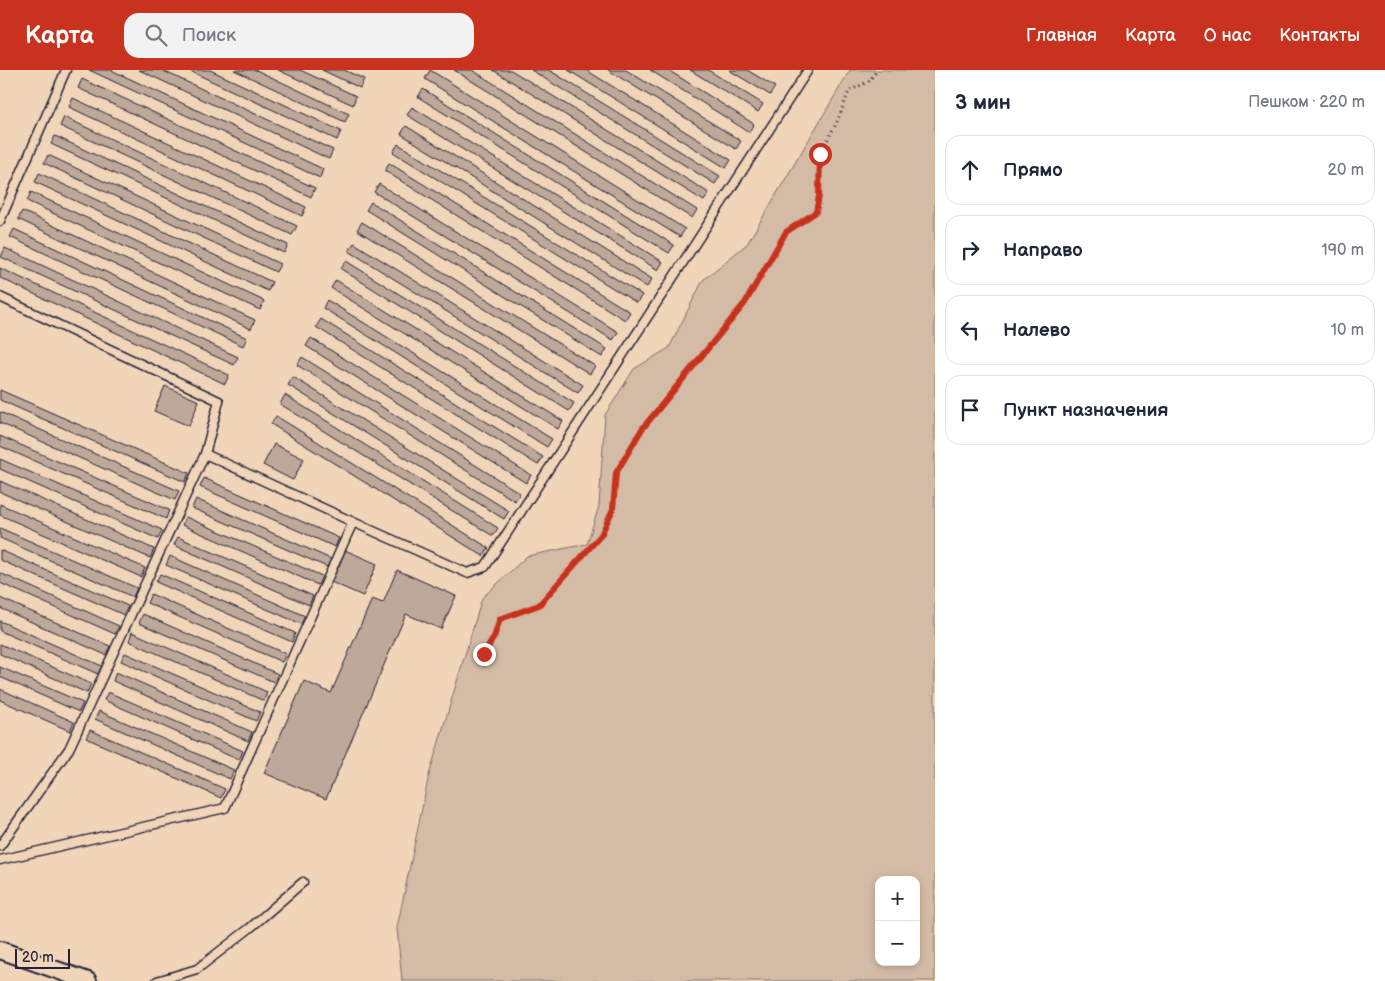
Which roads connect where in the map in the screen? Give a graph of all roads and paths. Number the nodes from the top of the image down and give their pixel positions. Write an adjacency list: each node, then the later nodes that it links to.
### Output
1 (66, 70): 4 (lane)
2 (808, 70): 7 (lane)
3 (877, 70): 8 (path)
4 (0, 221)
5 (0, 297): 6 (lane)
6 (205, 454): 7 (lane); 9 (lane)
7 (353, 522): 10 (lane)
8 (484, 654)
9 (0, 846)
10 (0, 860)
11 (303, 882): 14 (lane)
12 (0, 950): 13 (street)
13 (88, 981)
14 (158, 981)

